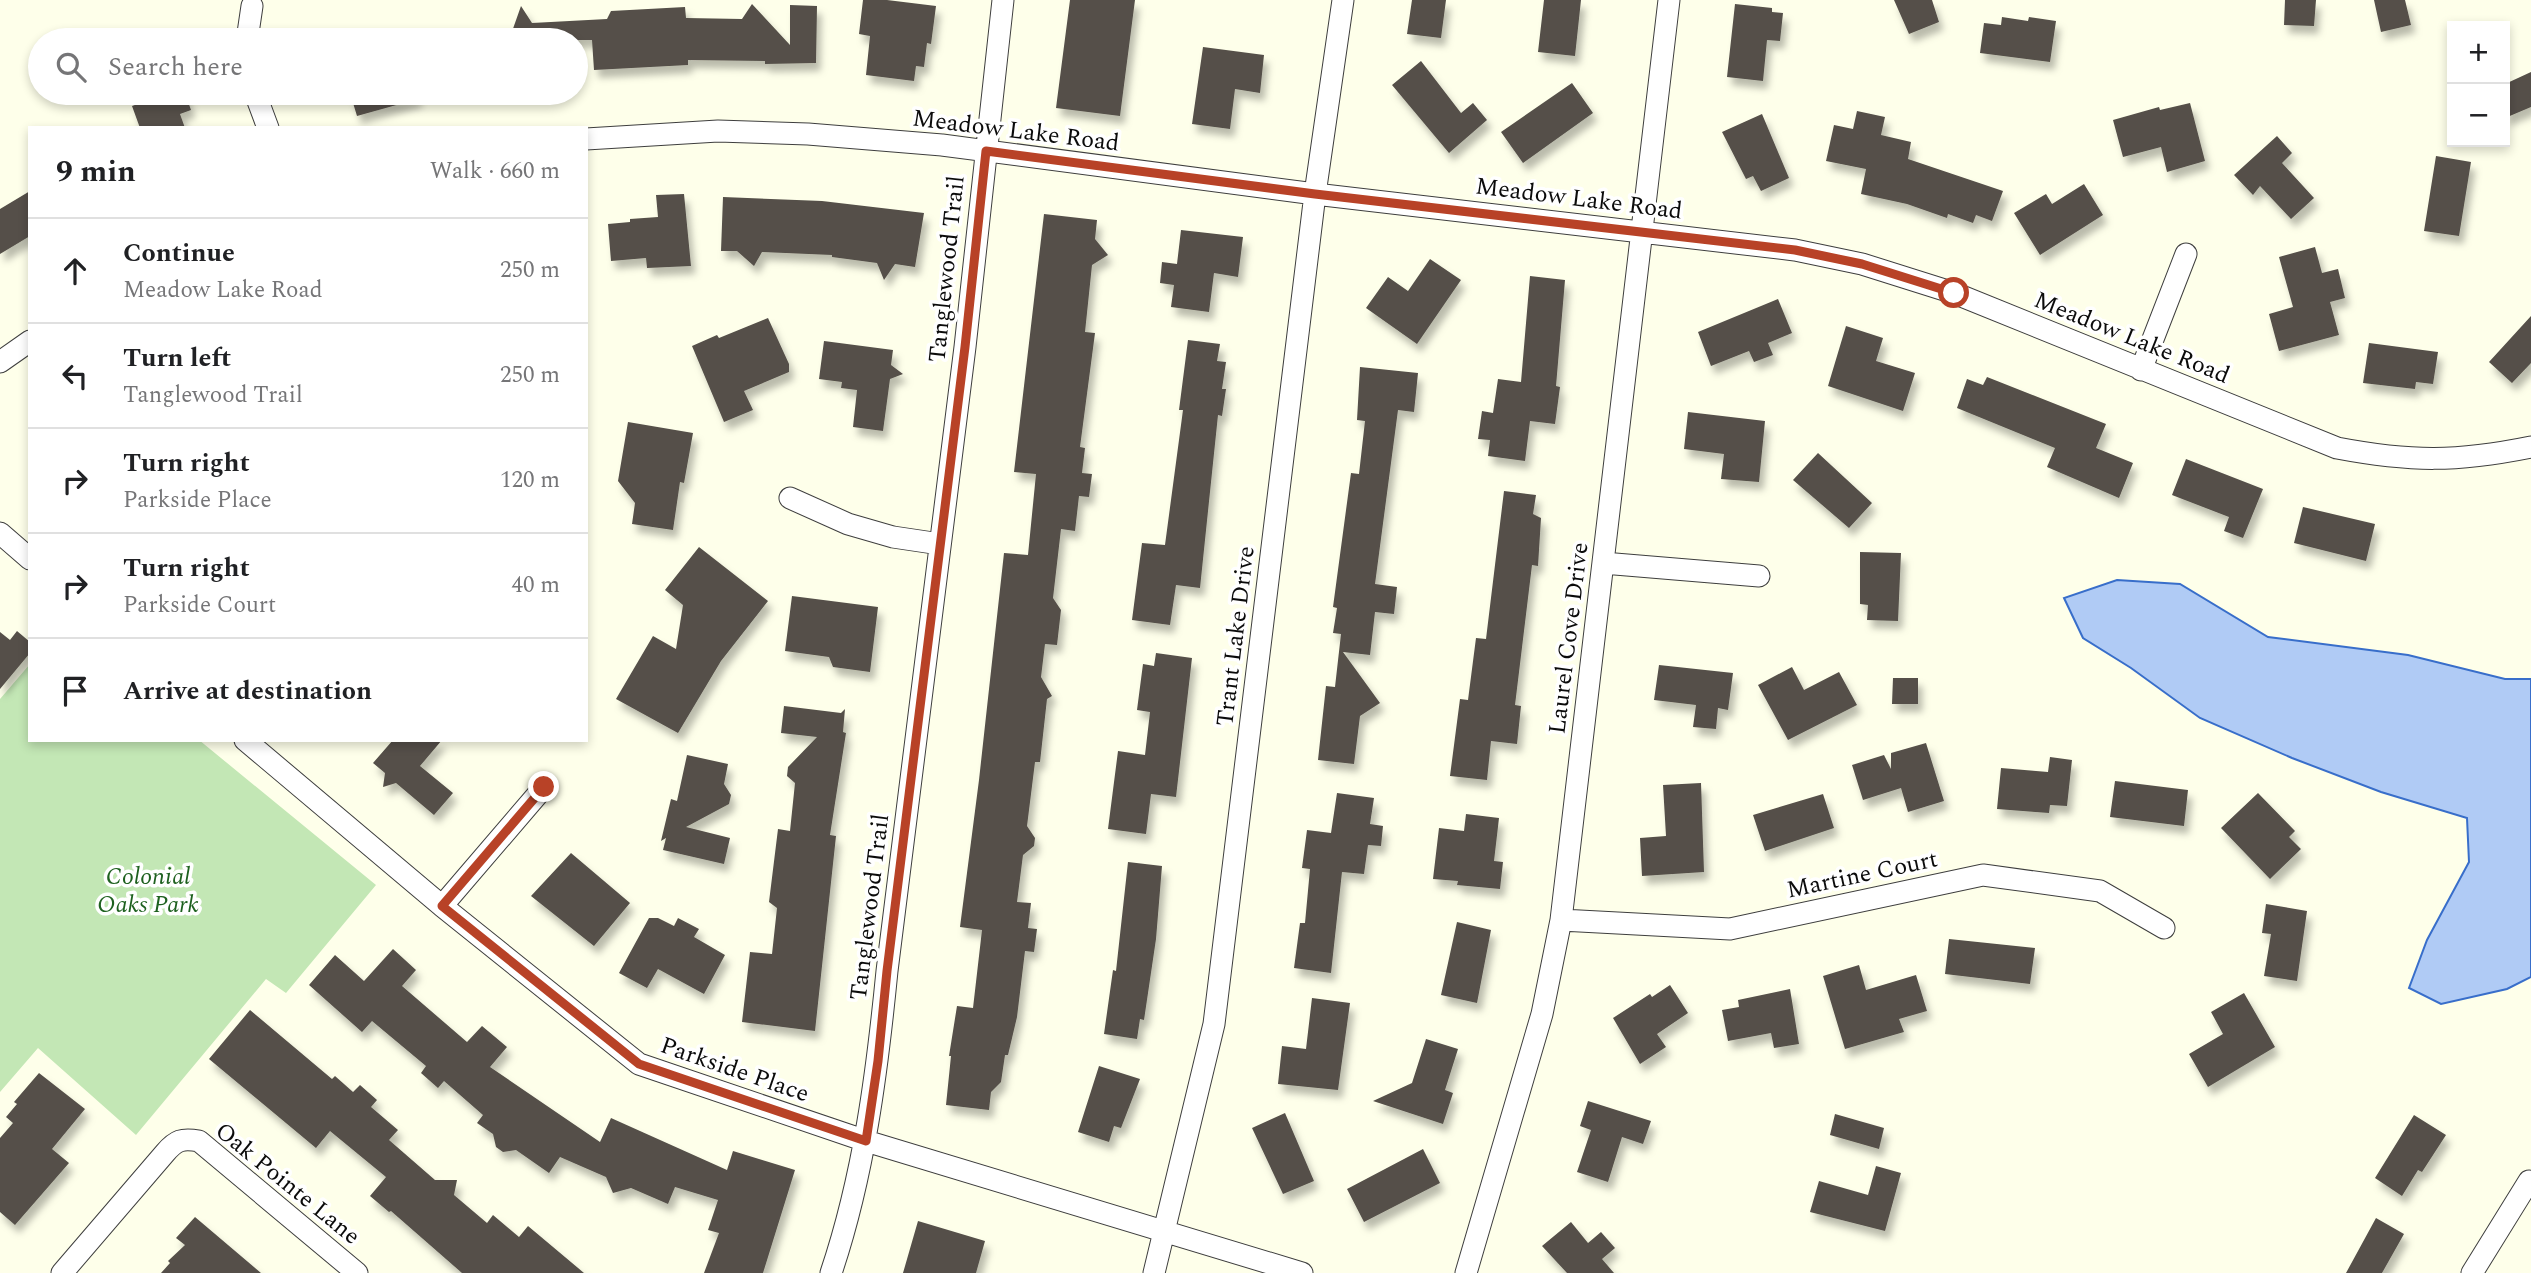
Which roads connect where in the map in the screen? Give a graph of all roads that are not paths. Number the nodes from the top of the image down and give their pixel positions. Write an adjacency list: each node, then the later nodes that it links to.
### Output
1 (1003, 0): 9 (street, Tanglewood Trail)
2 (1343, 0): 10 (street, Trant Lake Drive)
3 (1669, 0): 11 (street, Laurel Cove Drive)
4 (252, 6): 5 (street)
5 (249, 28)
6 (259, 105): 7 (street)
7 (267, 126)
8 (588, 139): 9 (street, Meadow Lake Road)
9 (986, 151): 10 (street, Meadow Lake Road); 19 (street, Tanglewood Trail)
10 (1315, 194): 11 (street, Meadow Lake Road); 30 (street, Trant Lake Drive)
11 (1643, 232): 15 (street, Meadow Lake Road); 21 (street, Laurel Cove Drive)
12 (2186, 254): 15 (street)
13 (28, 342): 14 (street)
14 (0, 362)
15 (2141, 370): 16 (street, Meadow Lake Road)
16 (2531, 447)
17 (790, 498): 19 (street)
18 (0, 533): 20 (street)
19 (940, 544): 28 (street, Tanglewood Trail)
20 (28, 557)
21 (1603, 563): 22 (street); 26 (street, Laurel Cove Drive)
22 (1759, 576)
23 (247, 742): 25 (street, Parkside Place)
24 (544, 787): 25 (street)
25 (442, 906): 28 (street, Parkside Place)
26 (1560, 920): 27 (street, Martine Court); 36 (street, Laurel Cove Drive)
27 (2164, 929)
28 (866, 1141): 30 (street, Parkside Place); 33 (street, Tanglewood Trail)
29 (2529, 1181): 37 (street)
30 (1164, 1233): 34 (street, Trant Lake Drive); 35 (street, Parkside Place)
31 (62, 1273): 32 (street, Oak Pointe Lane)
32 (357, 1273)
33 (831, 1273)
34 (1154, 1273)
35 (1302, 1273)
36 (1466, 1273)
37 (2472, 1273)

